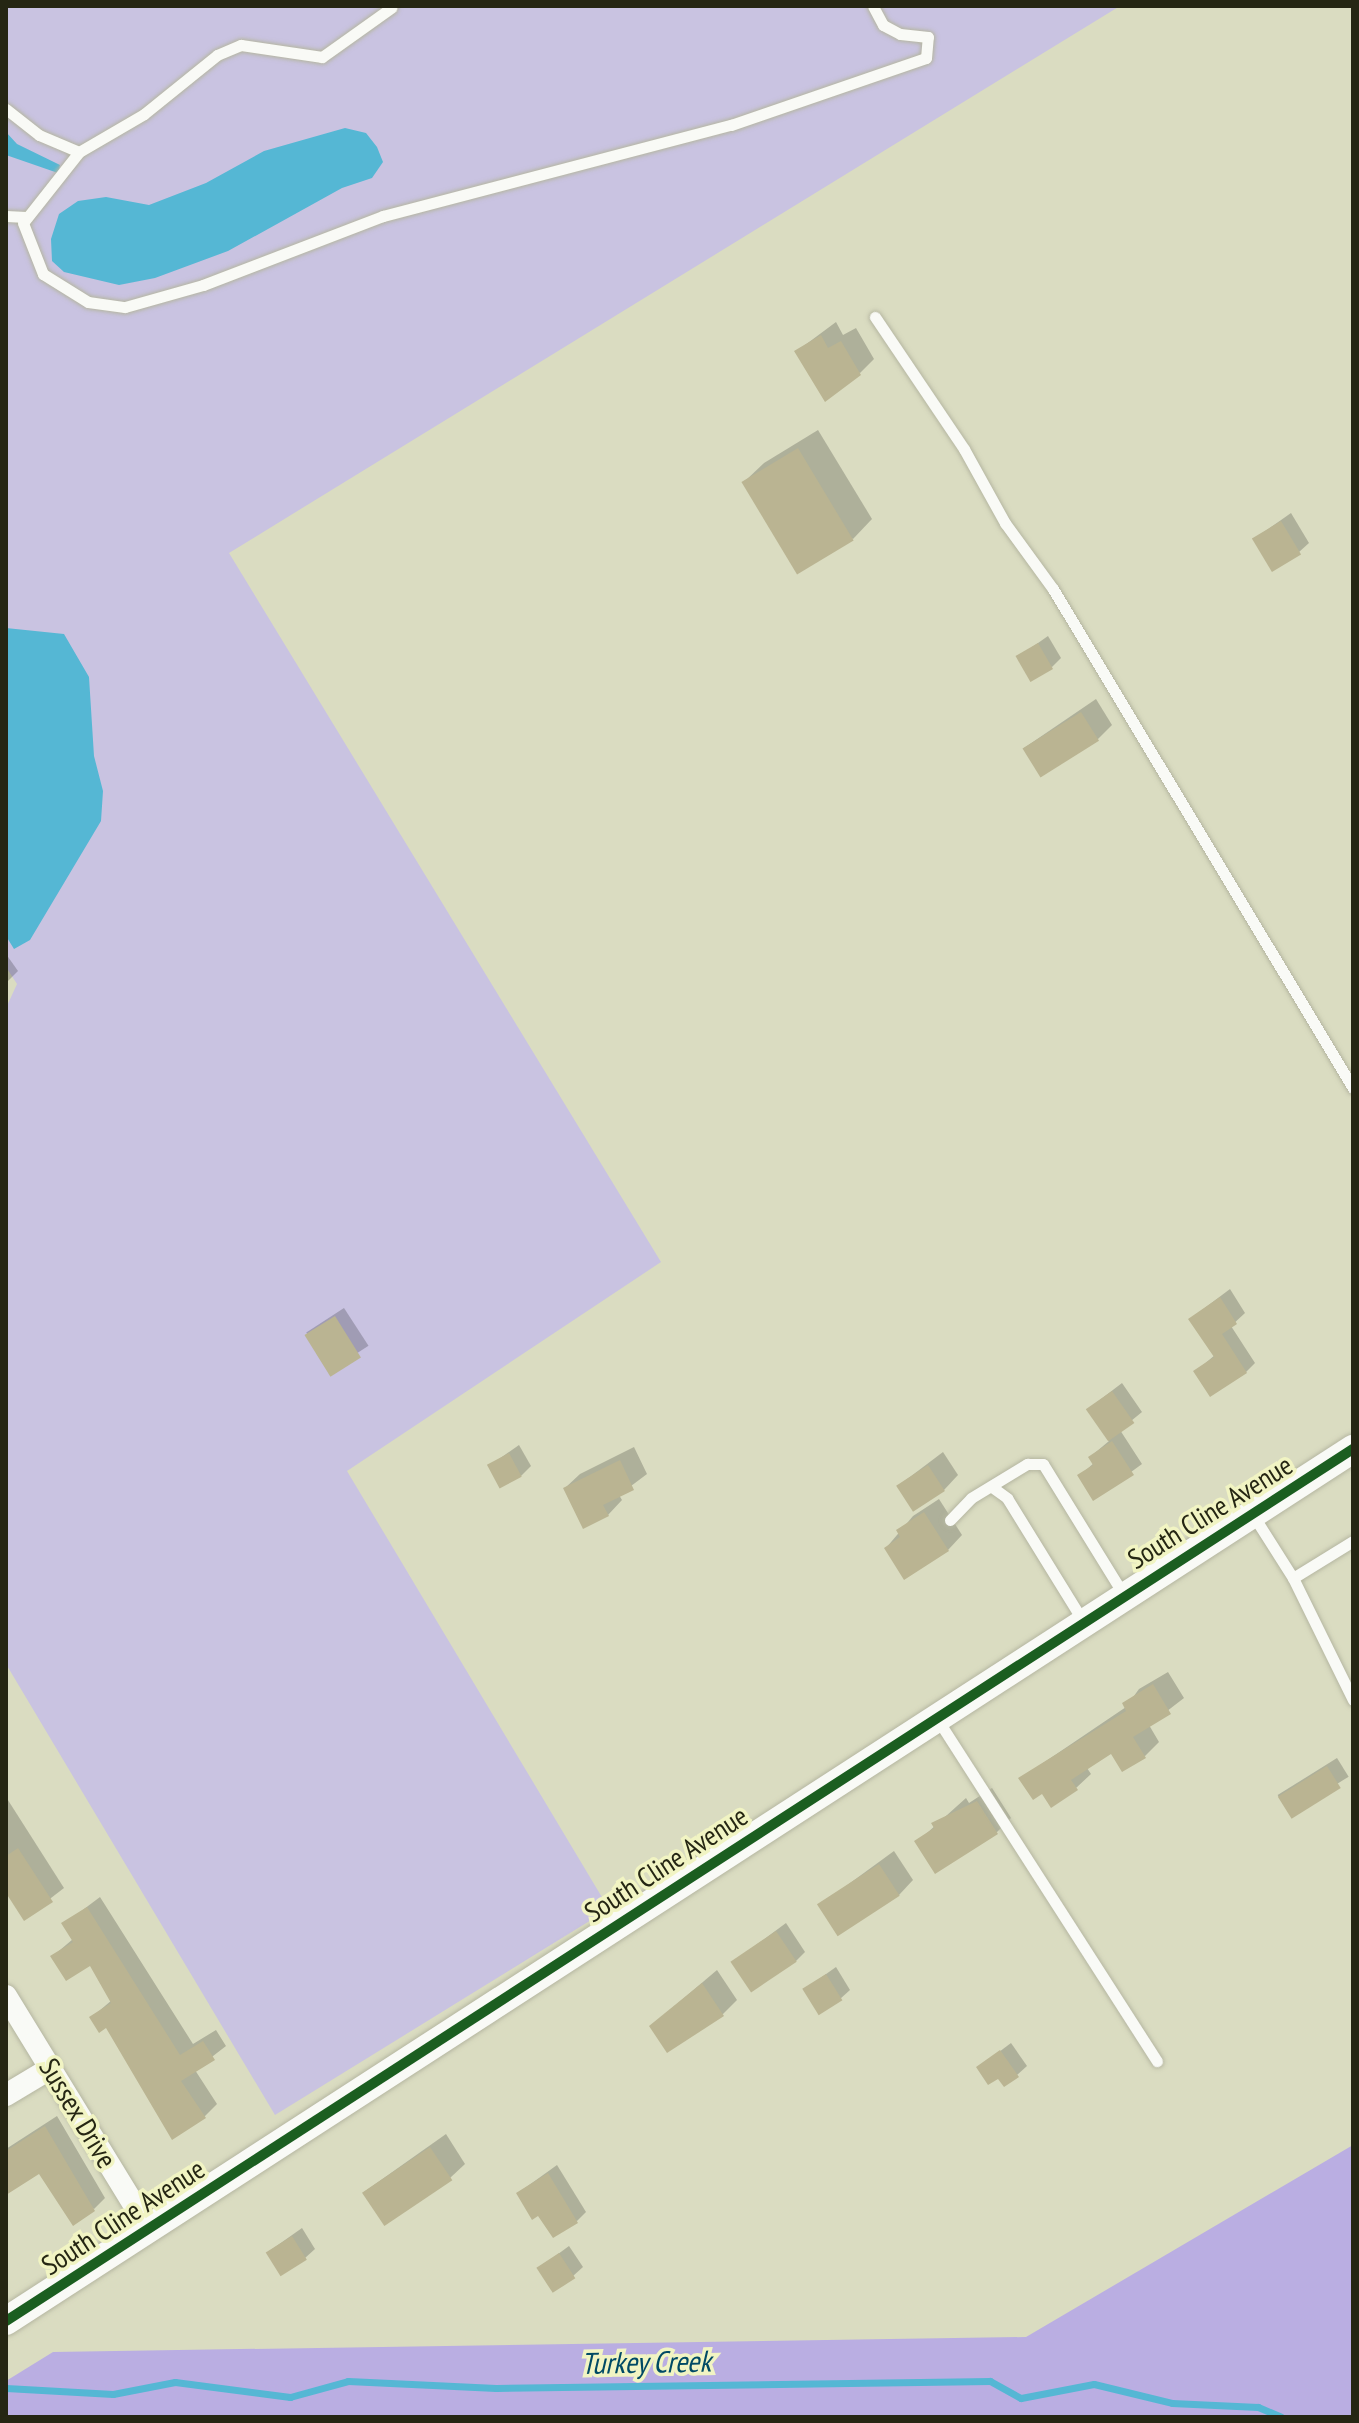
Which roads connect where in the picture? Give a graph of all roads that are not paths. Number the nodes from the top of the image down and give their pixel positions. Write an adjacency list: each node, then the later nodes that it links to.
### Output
1 (873, 6): 6 (lane)
2 (391, 8): 4 (lane)
3 (6, 109): 4 (lane)
4 (79, 152): 6 (lane)
5 (6, 216): 6 (lane)
6 (26, 217)
7 (875, 317): 8 (lane)
8 (1353, 1088)
9 (1353, 1449): 11 (street, South Cline Avenue)
10 (992, 1487): 12 (lane); 15 (lane); 16 (lane)
11 (1253, 1514): 14 (lane); 15 (street, South Cline Avenue)
12 (950, 1520)
13 (1353, 1541): 14 (lane)
14 (1293, 1578): 17 (lane)
15 (1124, 1595): 16 (street, South Cline Avenue)
16 (1083, 1622): 18 (street, South Cline Avenue)
17 (1353, 1700)
18 (936, 1717): 20 (lane); 23 (street, South Cline Avenue)
19 (6, 1996): 21 (street, Sussex Drive)
20 (1157, 2061)
21 (51, 2068): 22 (street); 23 (street, Sussex Drive)
22 (6, 2095)
23 (149, 2229): 24 (street, South Cline Avenue)
24 (6, 2321)

